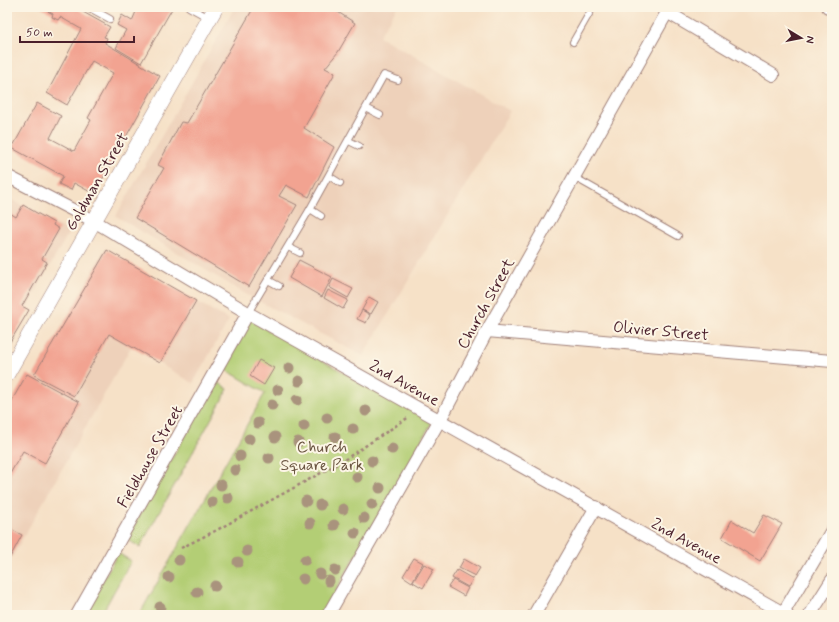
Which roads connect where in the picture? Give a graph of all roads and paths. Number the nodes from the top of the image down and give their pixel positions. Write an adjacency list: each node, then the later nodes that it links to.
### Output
1 (88, 7): 8 (lane)
2 (189, 7): 7 (lane)
3 (593, 7): 9 (lane)
4 (828, 7): 5 (street)
5 (832, 9)
6 (668, 10): 10 (street); 18 (street, Church Street)
7 (213, 13): 22 (street, Goldman Street)
8 (110, 19)
9 (573, 42)
10 (773, 75)
11 (398, 80): 12 (lane)
12 (366, 108): 13 (lane); 14 (lane)
13 (380, 115)
14 (348, 141): 15 (lane); 17 (lane)
15 (359, 146)
16 (7, 176): 22 (street, 2nd Avenue)
17 (329, 176): 19 (lane); 20 (lane)
18 (574, 177): 23 (lane); 29 (street, Church Street)
19 (340, 183)
20 (310, 209): 21 (lane); 24 (lane)
21 (321, 216)
22 (94, 221): 28 (street, 2nd Avenue); 31 (street, Goldman Street)
23 (678, 236)
24 (288, 247): 25 (lane); 26 (lane)
25 (300, 253)
26 (268, 280): 27 (lane); 28 (lane)
27 (279, 286)
28 (248, 313): 32 (street, 2nd Avenue); 39 (street, Fieldhouse Street)
29 (487, 331): 30 (street, Olivier Street); 33 (street, Church Street)
30 (832, 360)
31 (7, 374)
32 (421, 409): 33 (street, 2nd Avenue); 36 (path)
33 (439, 420): 34 (street, 2nd Avenue); 40 (street, Church Street)
34 (596, 508): 38 (street, 2nd Avenue); 41 (street)
35 (832, 530): 38 (street)
36 (181, 548)
37 (832, 580): 42 (street)
38 (784, 614)
39 (77, 615)
40 (328, 615)
41 (534, 615)
42 (810, 615)

